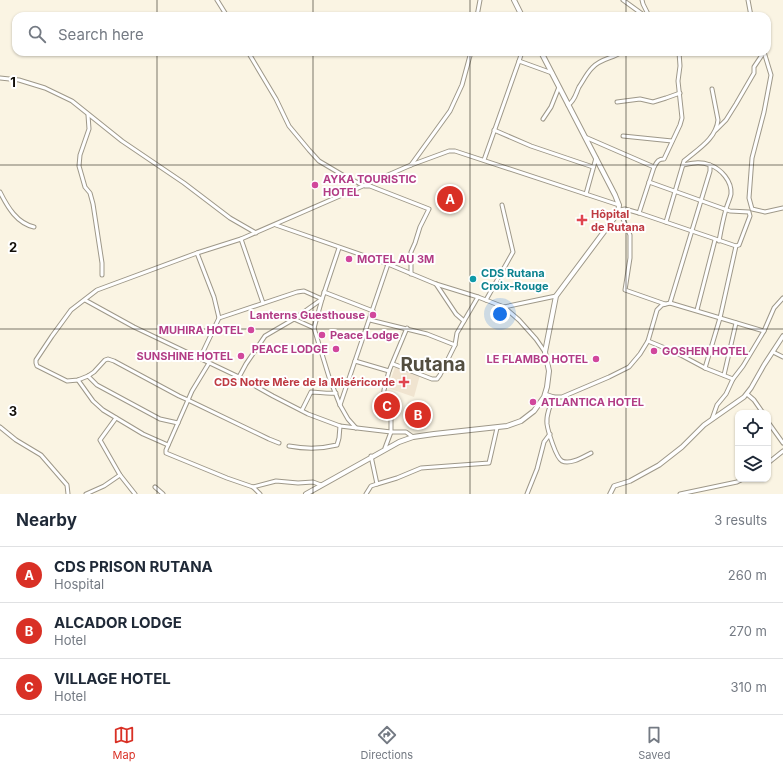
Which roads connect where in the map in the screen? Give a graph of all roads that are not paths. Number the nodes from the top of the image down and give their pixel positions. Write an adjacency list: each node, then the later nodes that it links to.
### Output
1 (217, 0): 7 (street)
2 (480, 0): 8 (street)
3 (514, 0): 9 (main road)
4 (623, 0): 10 (street)
5 (642, 0): 11 (street)
6 (748, 0): 12 (street)
7 (225, 12)
8 (478, 12)
9 (520, 12)
10 (640, 12)
11 (647, 12)
12 (750, 12)
13 (250, 56): 44 (street)
14 (470, 56): 38 (street)
15 (521, 56): 21 (street)
16 (543, 56): 22 (main road)
17 (613, 56): 28 (street)
18 (679, 56): 26 (street)
19 (761, 56): 32 (street)
20 (765, 56): 51 (street)
21 (519, 61): 22 (street); 31 (street)
22 (552, 73): 24 (main road)
23 (0, 78): 29 (street)
24 (559, 87): 28 (main road); 30 (street)
25 (712, 89): 32 (street)
26 (680, 92): 27 (street); 35 (street)
27 (617, 102)
28 (568, 105): 34 (main road)
29 (88, 115): 58 (street); 67 (street)
30 (543, 119)
31 (494, 130): 37 (street); 41 (street)
32 (715, 131): 39 (street)
33 (623, 136): 35 (street)
34 (585, 137): 36 (main road); 42 (street)
35 (672, 142): 42 (street)
36 (596, 158): 41 (street); 50 (main road)
37 (484, 160): 38 (street); 47 (street)
38 (412, 164): 44 (street)
39 (683, 165): 40 (street); 45 (street)
40 (710, 165): 48 (street); 52 (street)
41 (593, 167): 47 (street)
42 (654, 167): 43 (street)
43 (649, 182): 45 (street); 53 (street)
44 (365, 186): 55 (street); 66 (street)
45 (675, 191): 48 (street); 54 (street)
46 (0, 192): 56 (street)
47 (586, 194): 50 (street)
48 (702, 200): 52 (street); 57 (street)
49 (502, 205): 75 (street)
50 (619, 208): 53 (street); 70 (main road); 78 (street)
51 (783, 208)
52 (726, 210): 61 (street); 62 (street)
53 (640, 213): 54 (street)
54 (666, 222): 57 (street)
55 (276, 225): 58 (street); 63 (street)
56 (34, 227)
57 (692, 232): 60 (street); 76 (street)
58 (256, 233): 59 (street)
59 (241, 239): 64 (street); 77 (street)
60 (715, 240): 61 (street); 80 (street)
61 (719, 241): 62 (street)
62 (736, 246): 83 (street)
63 (339, 248): 65 (street); 69 (street)
64 (198, 253): 74 (street); 82 (street)
65 (388, 264): 66 (street); 81 (street)
66 (412, 274): 68 (street)
67 (102, 275)
68 (436, 284): 71 (street); 86 (street)
69 (324, 292): 73 (street); 81 (street)
70 (556, 296): 79 (street); 94 (main road)
71 (478, 297): 75 (street); 86 (street)
72 (783, 298): 90 (street)
73 (322, 299): 77 (street); 84 (street); 88 (street)
74 (85, 300): 97 (street); 107 (street)
75 (486, 300): 79 (street)
76 (670, 303): 78 (street); 80 (street)
77 (264, 304): 82 (street)
78 (665, 304): 92 (street)
79 (504, 307): 94 (street)
80 (697, 310): 83 (street)
81 (373, 311): 85 (street)
82 (220, 318): 97 (street)
83 (720, 318): 87 (street); 101 (street)
84 (294, 319): 88 (street); 105 (street)
85 (370, 320): 89 (street); 98 (street)
86 (464, 320): 93 (street)
87 (736, 323): 90 (street); 103 (street)
88 (314, 328): 108 (street)
89 (407, 328): 93 (street); 100 (street)
90 (764, 331): 106 (street)
91 (783, 336): 95 (street)
92 (648, 341): 101 (street); 111 (street)
93 (455, 345): 100 (street)
94 (545, 352): 109 (main road)
95 (773, 352): 96 (street); 110 (street)
96 (783, 357)
97 (200, 358): 99 (street)
98 (356, 361): 102 (street); 113 (street)
99 (209, 363): 105 (street); 112 (street)
100 (392, 364): 102 (street)
101 (706, 368): 103 (street)
102 (389, 371): 124 (street)
103 (724, 375): 106 (street)
104 (88, 376): 107 (street); 112 (street); 118 (street)
105 (239, 377): 114 (street)
106 (733, 379): 117 (street)
107 (78, 380): 116 (street)
108 (336, 393): 113 (street); 114 (street)
109 (545, 394): 111 (street); 123 (main road)
110 (747, 394): 115 (street); 117 (street)
111 (554, 397): 125 (street)
112 (188, 400): 118 (street); 127 (street)
113 (340, 405): 122 (street)
114 (302, 410): 119 (street)
115 (761, 410)
116 (116, 418): 129 (street); 136 (street)
117 (711, 421): 150 (street)
118 (178, 423): 129 (street)
119 (340, 426): 122 (street); 130 (street)
120 (771, 426): 128 (street)
121 (0, 427): 142 (street)
122 (356, 428): 124 (street)
123 (497, 428): 126 (main road); 138 (street)
124 (391, 432): 126 (street); 131 (street)
125 (550, 434): 133 (street); 149 (street)
126 (413, 437): 131 (main road)
127 (279, 443)
128 (783, 443)
129 (168, 446): 141 (street)
130 (289, 446)
131 (385, 448): 134 (main road)
132 (783, 451): 135 (street)
133 (591, 453)
134 (371, 456): 138 (street); 139 (main road)
135 (771, 461)
136 (120, 475): 143 (street); 144 (street)
137 (737, 482): 151 (street)
138 (377, 484): 148 (street)
139 (321, 485): 141 (street); 147 (main road)
140 (155, 487): 145 (street)
141 (253, 487): 146 (street)
142 (68, 494)
143 (86, 494)
144 (135, 494)
145 (163, 494)
146 (260, 494)
147 (306, 494)
148 (366, 494)
149 (527, 494)
150 (610, 494)
151 (680, 494)

